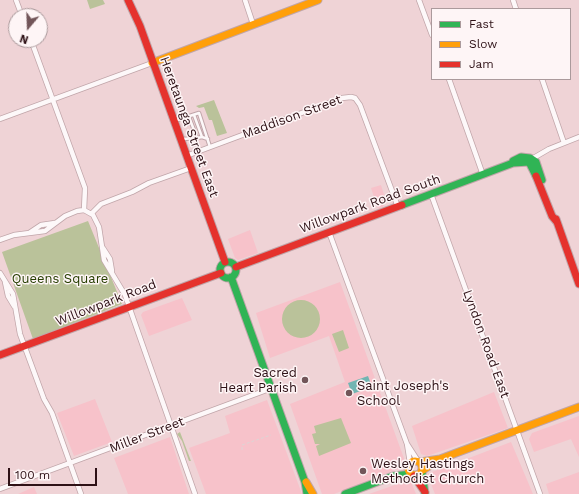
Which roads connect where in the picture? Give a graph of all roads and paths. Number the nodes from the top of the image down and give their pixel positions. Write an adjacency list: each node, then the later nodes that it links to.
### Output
1 (128, 0): 8 (main road, Heretaunga Street East)
2 (245, 0): 5 (street)
3 (318, 0): 5 (main road)
4 (419, 0): 6 (street)
5 (253, 24): 8 (main road)
6 (431, 32)
7 (34, 48): 11 (street)
8 (152, 63): 11 (street); 15 (main road, Heretaunga Street East)
9 (449, 80): 26 (street)
10 (542, 80): 21 (street)
11 (52, 99): 14 (street); 29 (street)
12 (194, 115): 13 (lane); 16 (lane); 20 (lane)
13 (189, 117): 15 (lane); 18 (lane)
14 (0, 119)
15 (174, 121): 19 (main road, Heretaunga Street East)
16 (202, 136): 18 (lane); 20 (lane)
17 (579, 137): 21 (street, Willowpark Road South)
18 (197, 138): 19 (lane)
19 (180, 140): 23 (main road, Heretaunga Street East)
20 (208, 140): 22 (lane)
21 (564, 143): 24 (street, Willowpark Road South)
22 (211, 147): 23 (street, Maddison Street); 28 (street, Maddison Street)
23 (186, 156): 25 (main road, Heretaunga Street East)
24 (530, 160): 26 (main road, Willowpark Road South); 38 (main road)
25 (191, 168): 30 (street); 33 (main road, Heretaunga Street East)
26 (483, 175): 27 (main road, Willowpark Road South)
27 (431, 194): 28 (main road, Willowpark Road South); 45 (street, Lyndon Road East)
28 (398, 206): 31 (main road, Willowpark Road South)
29 (84, 210): 30 (street); 32 (street)
30 (92, 213): 39 (street)
31 (329, 232): 34 (main road, Willowpark Road South); 47 (street)
32 (0, 240)
33 (225, 262): 34 (main road); 36 (main road)
34 (236, 267): 37 (main road)
35 (0, 273): 40 (street)
36 (221, 273): 37 (main road); 39 (main road, Willowpark Road)
37 (231, 278): 42 (main road)
38 (579, 284)
39 (128, 307): 40 (main road, Willowpark Road); 44 (street)
40 (25, 346): 41 (main road, Willowpark Road); 51 (street)
41 (0, 355)
42 (272, 388): 44 (street, Miller Street); 56 (main road)
43 (579, 407): 45 (main road)
44 (171, 426): 51 (street, Miller Street); 60 (street)
45 (517, 430): 49 (main road); 64 (street, Lyndon Road East)
46 (271, 435): 48 (path)
47 (407, 444): 50 (street); 52 (street)
48 (242, 450)
49 (440, 459): 50 (main road); 53 (main road)
50 (419, 462): 52 (main road); 53 (main road)
51 (70, 464): 57 (street, Miller Street); 59 (street)
52 (409, 464): 54 (main road); 55 (main road)
53 (422, 471): 54 (main road); 58 (main road)
54 (412, 475): 55 (main road); 58 (main road)
55 (393, 476): 63 (main road)
56 (306, 482): 61 (main road); 62 (main road)
57 (0, 490)
58 (425, 493)
59 (81, 494)
60 (196, 494)
61 (307, 494)
62 (313, 494)
63 (345, 494)
64 (540, 494)

